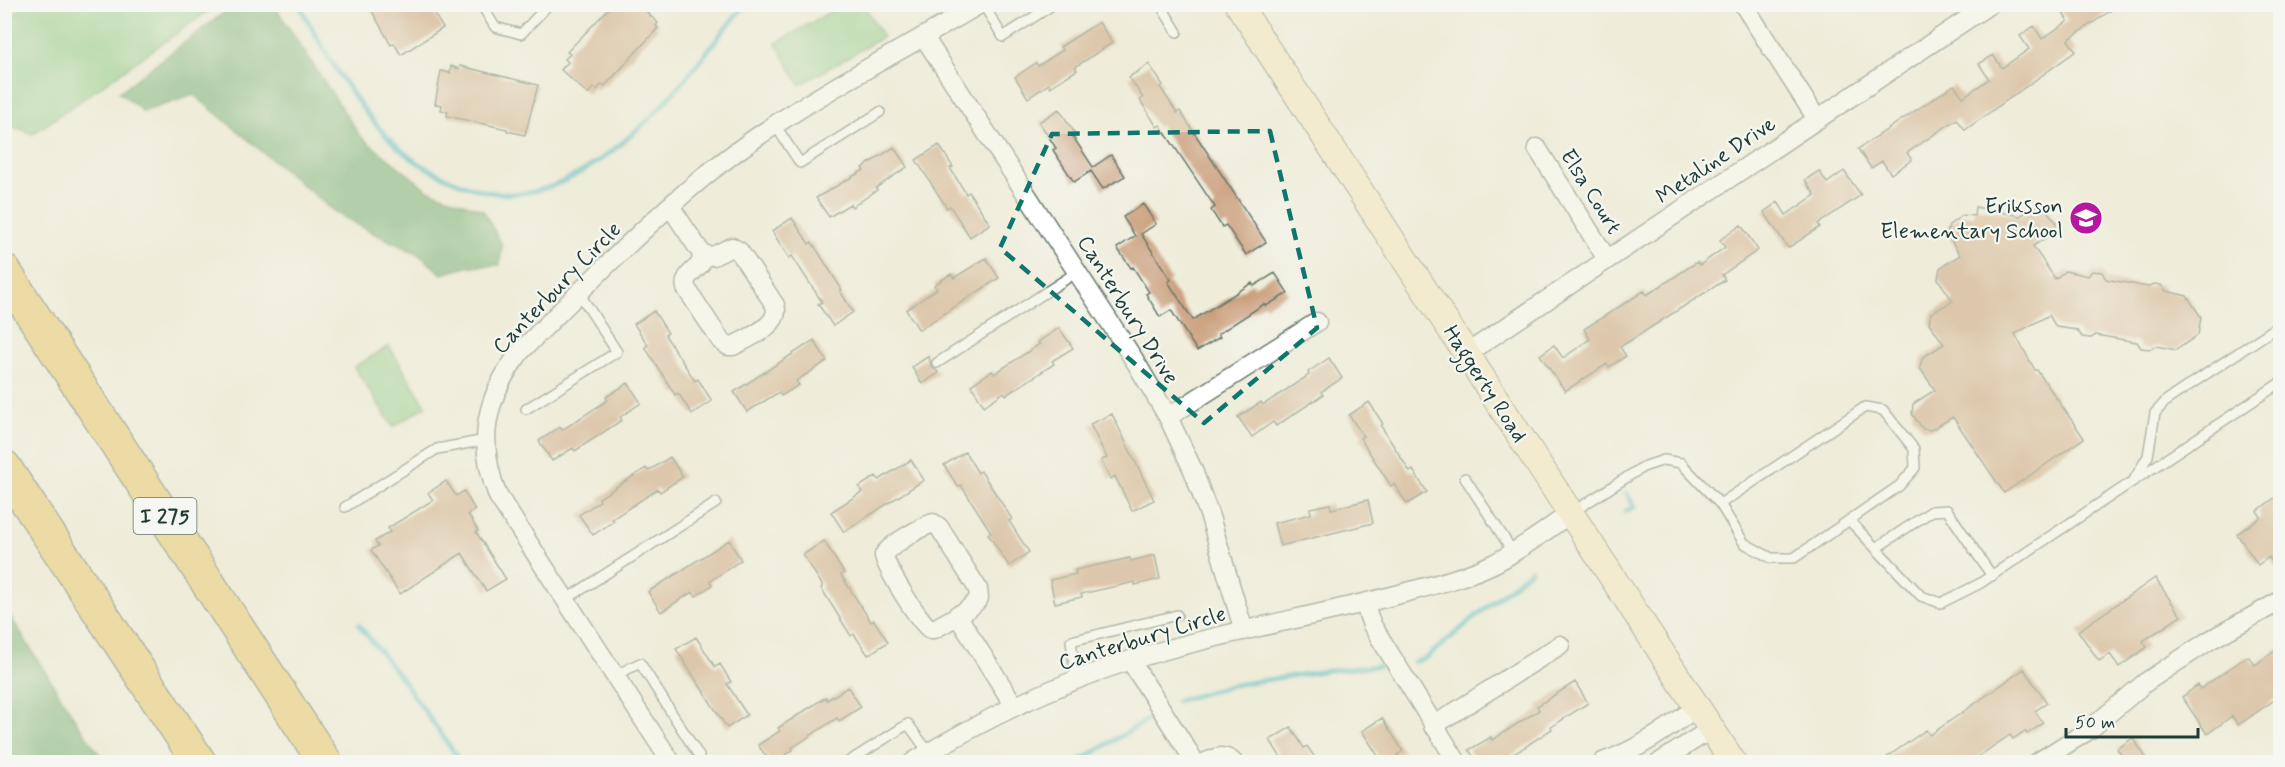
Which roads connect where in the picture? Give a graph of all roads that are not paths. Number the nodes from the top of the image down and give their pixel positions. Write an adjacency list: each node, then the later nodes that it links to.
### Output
1 (481, 4): 2 (lane)
2 (549, 4)
3 (981, 4): 4 (lane); 10 (street, Canterbury Circle)
4 (1054, 4)
5 (1160, 4): 9 (lane)
6 (1238, 4): 23 (main road, Haggerty Road)
7 (1743, 4): 12 (street)
8 (1990, 4): 12 (street, Metaline Drive)
9 (1177, 32)
10 (924, 37): 13 (street, Canterbury Circle); 19 (street, Canterbury Drive)
11 (880, 112): 13 (lane)
12 (1817, 119): 17 (street, Metaline Drive)
13 (775, 125): 15 (street, Canterbury Circle)
14 (1537, 148): 17 (street, Elsa Court)
15 (670, 206): 16 (street); 20 (street, Canterbury Circle)
16 (702, 254): 16 (street)
17 (1607, 260): 23 (street, Metaline Drive)
18 (4, 271): 57 (highway, I 275)
19 (1077, 272): 24 (lane); 27 (street, Canterbury Drive)
20 (579, 293): 26 (lane); 28 (street, Canterbury Circle)
21 (1317, 322): 27 (street)
22 (2280, 325): 31 (lane)
23 (1466, 354): 35 (main road, Haggerty Road)
24 (937, 363)
25 (2280, 383): 31 (lane)
26 (526, 410)
27 (1168, 417): 45 (street, Canterbury Drive)
28 (486, 440): 34 (lane); 40 (street, Canterbury Circle)
29 (4, 467): 56 (highway)
30 (1465, 478): 38 (lane)
31 (2134, 480): 39 (lane)
32 (716, 503): 40 (lane)
33 (1720, 504): 35 (lane); 36 (lane); 36 (lane)
34 (345, 507)
35 (1571, 513): 38 (street, Canterbury Circle); 51 (main road, Haggerty Road)
36 (1850, 520): 37 (lane)
37 (1876, 548): 39 (lane); 39 (lane)
38 (1514, 552): 42 (street, Canterbury Circle)
39 (1992, 576)
40 (565, 600): 48 (street, Canterbury Circle)
41 (2280, 602): 67 (street)
42 (1364, 603): 45 (street, Canterbury Circle); 52 (street)
43 (957, 615): 43 (street); 50 (street)
44 (1177, 615): 49 (lane)
45 (1244, 631): 47 (street, Canterbury Circle)
46 (1560, 645): 52 (street)
47 (1130, 660): 49 (street, Canterbury Circle); 60 (street)
48 (614, 676): 54 (lane); 58 (street, Canterbury Circle)
49 (1076, 679): 50 (street, Canterbury Circle)
50 (1014, 705): 55 (street, Canterbury Circle)
51 (1696, 707): 53 (main road, Haggerty Road); 64 (street)
52 (1433, 726): 63 (street)
53 (1711, 729): 65 (street); 66 (main road, Haggerty Road)
54 (699, 756)
55 (921, 758): 59 (lane)
56 (199, 762)
57 (325, 762)
58 (671, 762)
59 (848, 762)
60 (1195, 762)
61 (1206, 762): 62 (street)
62 (1233, 762)
63 (1457, 762)
64 (1603, 762)
65 (1660, 762)
66 (1733, 762)
67 (2038, 762)

